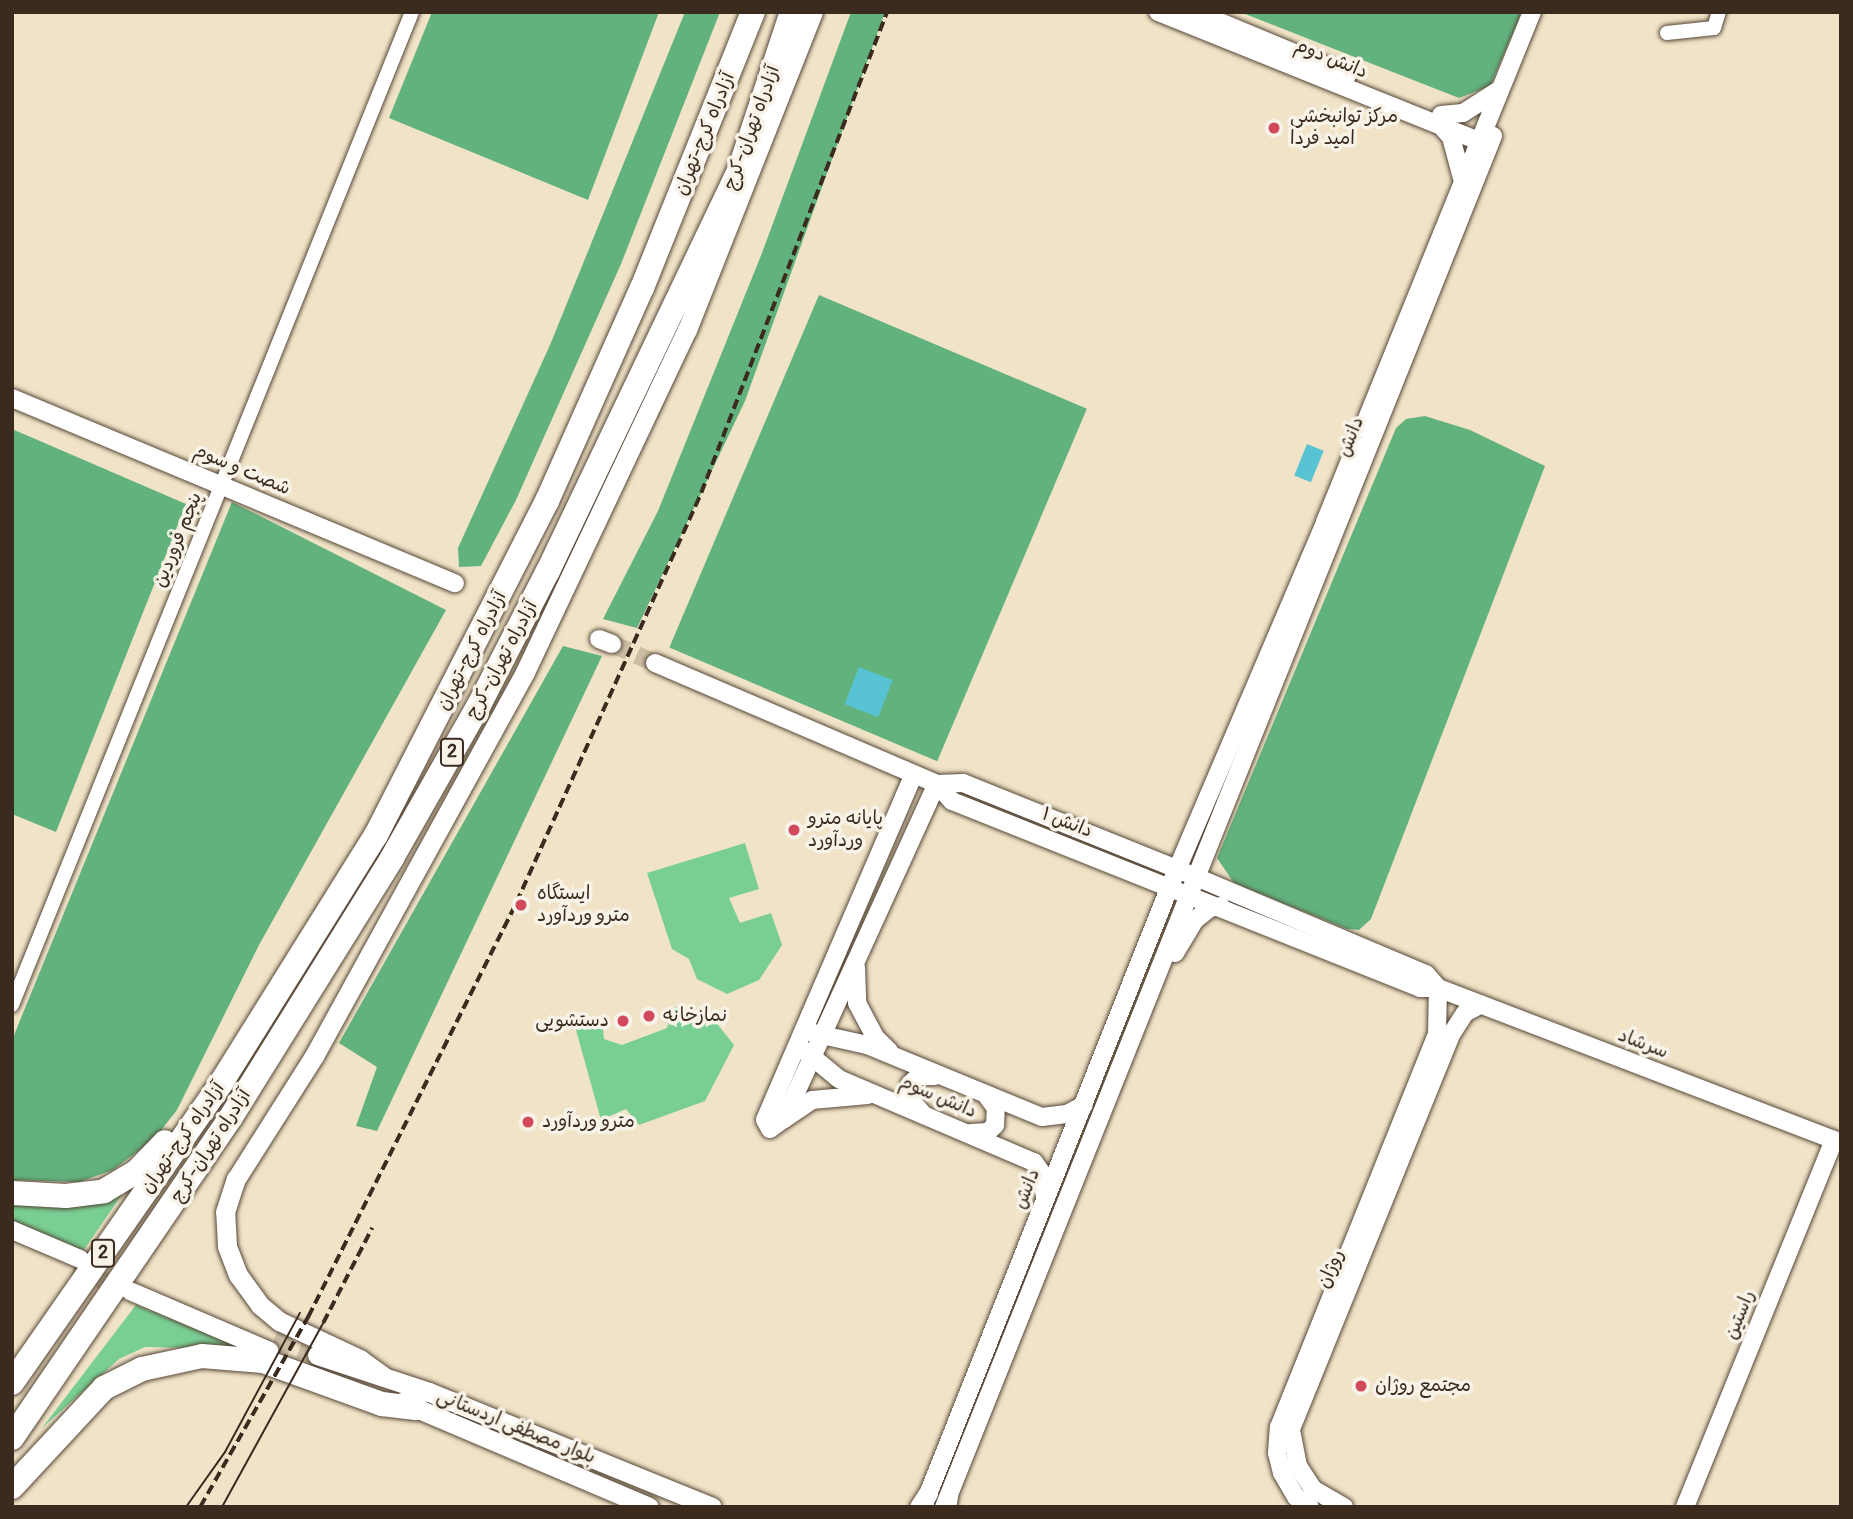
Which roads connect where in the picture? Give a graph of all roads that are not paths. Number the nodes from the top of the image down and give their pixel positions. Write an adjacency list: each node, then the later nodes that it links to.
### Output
1 (412, 12): 16 (street, پنجم فروردین)
2 (753, 12): 35 (highway, آزادراه کرج-تهران / 2)
3 (792, 12): 53 (highway, آزادراه تهران-کرج / 2)
4 (813, 12): 50 (main road)
5 (1158, 12): 12 (street, دانش دوم)
6 (1196, 12): 12 (street, دانش دوم)
7 (1532, 12): 11 (street, دانش)
8 (1542, 12): 13 (street, دانش)
9 (1718, 12): 10 (street)
10 (1667, 33)
11 (1499, 90): 12 (street); 13 (street, دانش)
12 (1440, 120): 13 (street, دانش دوم); 14 (street)
13 (1485, 138): 14 (street, دانش); 21 (street, دانش)
14 (1462, 179): 21 (street, دانش)
15 (12, 398): 16 (street, شصت و سوم)
16 (222, 484): 17 (street, شصت و سوم); 28 (street, پنجم فروردین)
17 (455, 583)
18 (655, 663): 19 (street, دانش ۱)
19 (913, 776): 20 (street, دانش ۱); 31 (street)
20 (937, 784): 21 (street, دانش ۱); 22 (street, دانش ۱); 24 (street)
21 (1186, 879): 22 (street, دانش ۱); 23 (street, سرشاد); 25 (street, دانش); 26 (street, سرشاد)
22 (1170, 886): 38 (street, دانش)
23 (1221, 906): 25 (street); 26 (street, سرشاد)
24 (857, 957): 29 (street); 33 (street)
25 (1156, 983): 56 (street, دانش)
26 (1438, 988): 27 (street, سرشاد); 30 (street)
27 (1481, 1004): 30 (street); 42 (street, سرشاد)
28 (12, 1005)
29 (821, 1034): 31 (street, دانش سوم); 32 (street); 33 (street, دانش سوم)
30 (1445, 1034): 49 (street, روژان)
31 (800, 1038): 32 (street, دانش سوم); 40 (street)
32 (813, 1056): 37 (street, دانش سوم); 40 (street)
33 (899, 1060): 34 (street, دانش سوم)
34 (939, 1076): 36 (street, دانش سوم); 39 (street)
35 (221, 1083): 43 (highway); 51 (highway, آزادراه کرج-تهران / 2)
36 (987, 1096): 38 (street, دانش سوم); 41 (street)
37 (884, 1098): 39 (street, دانش سوم); 40 (street)
38 (1084, 1105): 44 (street, دانش)
39 (922, 1113): 41 (street, دانش سوم)
40 (784, 1119)
41 (971, 1133): 44 (street, دانش سوم)
42 (1834, 1140): 61 (street, راستین)
43 (12, 1192)
44 (1045, 1200): 55 (street, دانش)
45 (12, 1230): 46 (street)
46 (12, 1243)
47 (132, 1287): 48 (street)
48 (272, 1346)
49 (1314, 1348): 59 (street, روژان); 60 (street, روژان)
50 (383, 1376): 52 (main road, بلوار مصطفی اردستانی); 58 (main road, بلوار مصطفی اردستانی)
51 (12, 1383)
52 (416, 1408): 54 (highway); 57 (main road, بلوار مصطفی اردستانی)
53 (12, 1438)
54 (12, 1488)
55 (923, 1502)
56 (946, 1504)
57 (649, 1507)
58 (712, 1507)
59 (1310, 1507)
60 (1344, 1507)
61 (1685, 1507)

